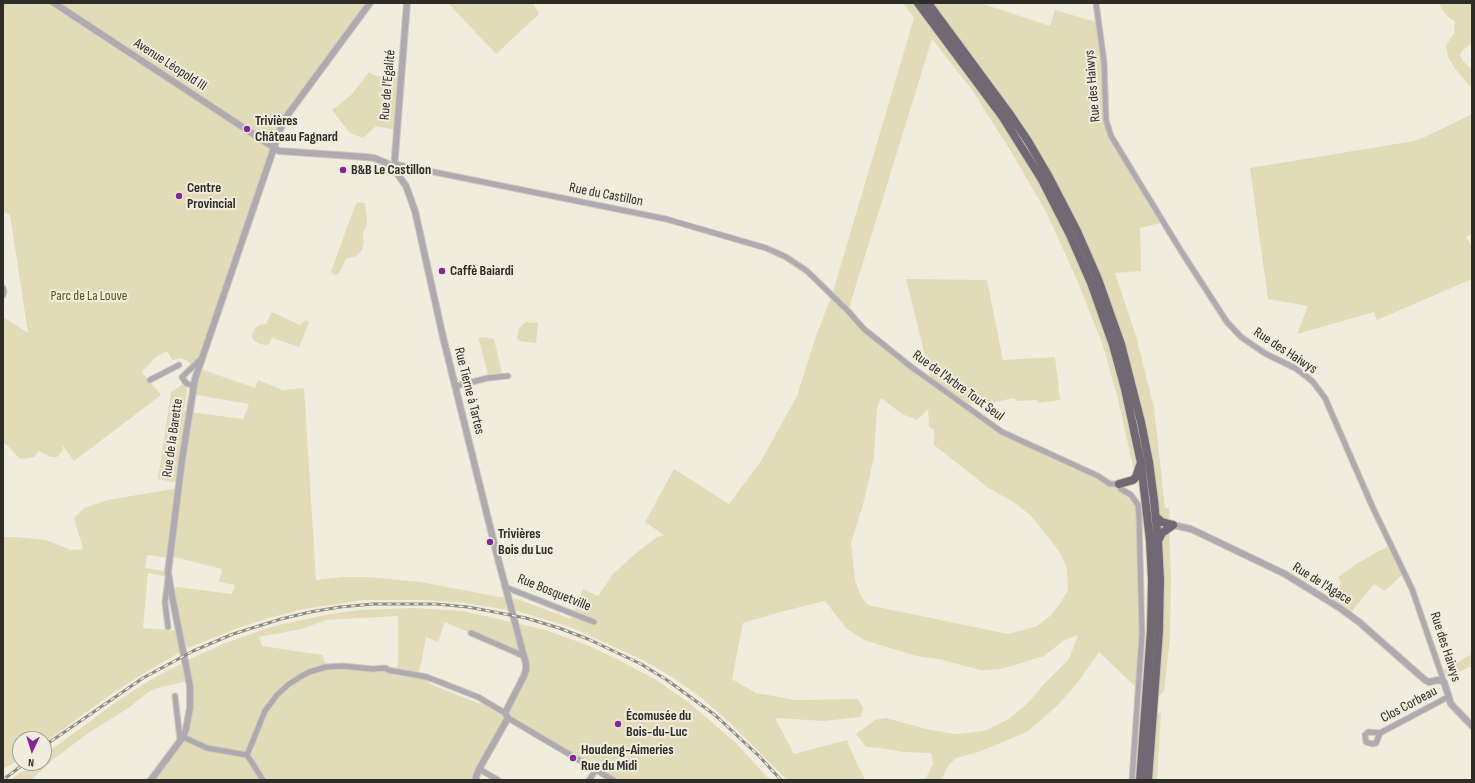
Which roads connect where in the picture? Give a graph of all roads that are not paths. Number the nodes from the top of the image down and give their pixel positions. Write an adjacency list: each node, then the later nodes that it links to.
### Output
1 (54, 3): 7 (street, Avenue Léopold III)
2 (370, 3): 7 (street, Rue de la Barette)
3 (407, 3): 8 (street, Rue de l'Egalité)
4 (918, 3): 18 (highway)
5 (928, 3): 21 (highway)
6 (1096, 3): 30 (street, Rue des Haiwys)
7 (273, 147): 8 (street, Rue du Castillon); 12 (street, Rue de la Barette)
8 (394, 167): 9 (street, Rue du Castillon); 17 (street, Rue Tierne à Tartes)
9 (807, 271): 19 (street, Rue de l'Arbre Tout Seul)
10 (3, 288): 11 (street)
11 (3, 295)
12 (202, 358): 16 (street, Rue de la Barette); 16 (street)
13 (179, 365): 15 (street)
14 (508, 376): 17 (street)
15 (150, 380)
16 (193, 386): 24 (street, Rue de la Barette)
17 (456, 386): 25 (street, Rue Tierne à Tartes)
18 (1141, 463): 19 (highway); 20 (highway)
19 (1119, 484): 20 (highway); 46 (street)
20 (1145, 491): 47 (highway)
21 (1156, 517): 22 (highway); 23 (highway)
22 (1173, 525): 23 (highway); 30 (street, Rue de l'Agace)
23 (1158, 541): 48 (highway)
24 (168, 577): 27 (street); 36 (street, Rue de la Barette)
25 (506, 587): 26 (street, Rue Bosquetville); 29 (street, Rue Tierne à Tartes)
26 (594, 622)
27 (168, 627)
28 (471, 633): 29 (street)
29 (524, 656): 33 (street, Rue Tierne à Tartes)
30 (1444, 682): 32 (street, Rue des Haiwys)
31 (175, 696): 36 (street)
32 (1448, 697): 34 (street, Rue des Haiwys); 35 (street, Clos Corbeau)
33 (507, 715): 37 (street); 38 (street, Rue Tierne à Tartes); 39 (street)
34 (1472, 726)
35 (1380, 733)
36 (182, 738): 37 (street); 40 (street, Rue de la Barette)
37 (247, 755): 41 (street)
38 (480, 769): 42 (street, Rue Tierne à Tartes); 43 (street)
39 (596, 770): 44 (street); 45 (street)
40 (151, 780)
41 (263, 780)
42 (476, 780)
43 (498, 780)
44 (589, 780)
45 (613, 780)
46 (1132, 780)
47 (1140, 780)
48 (1148, 780)

